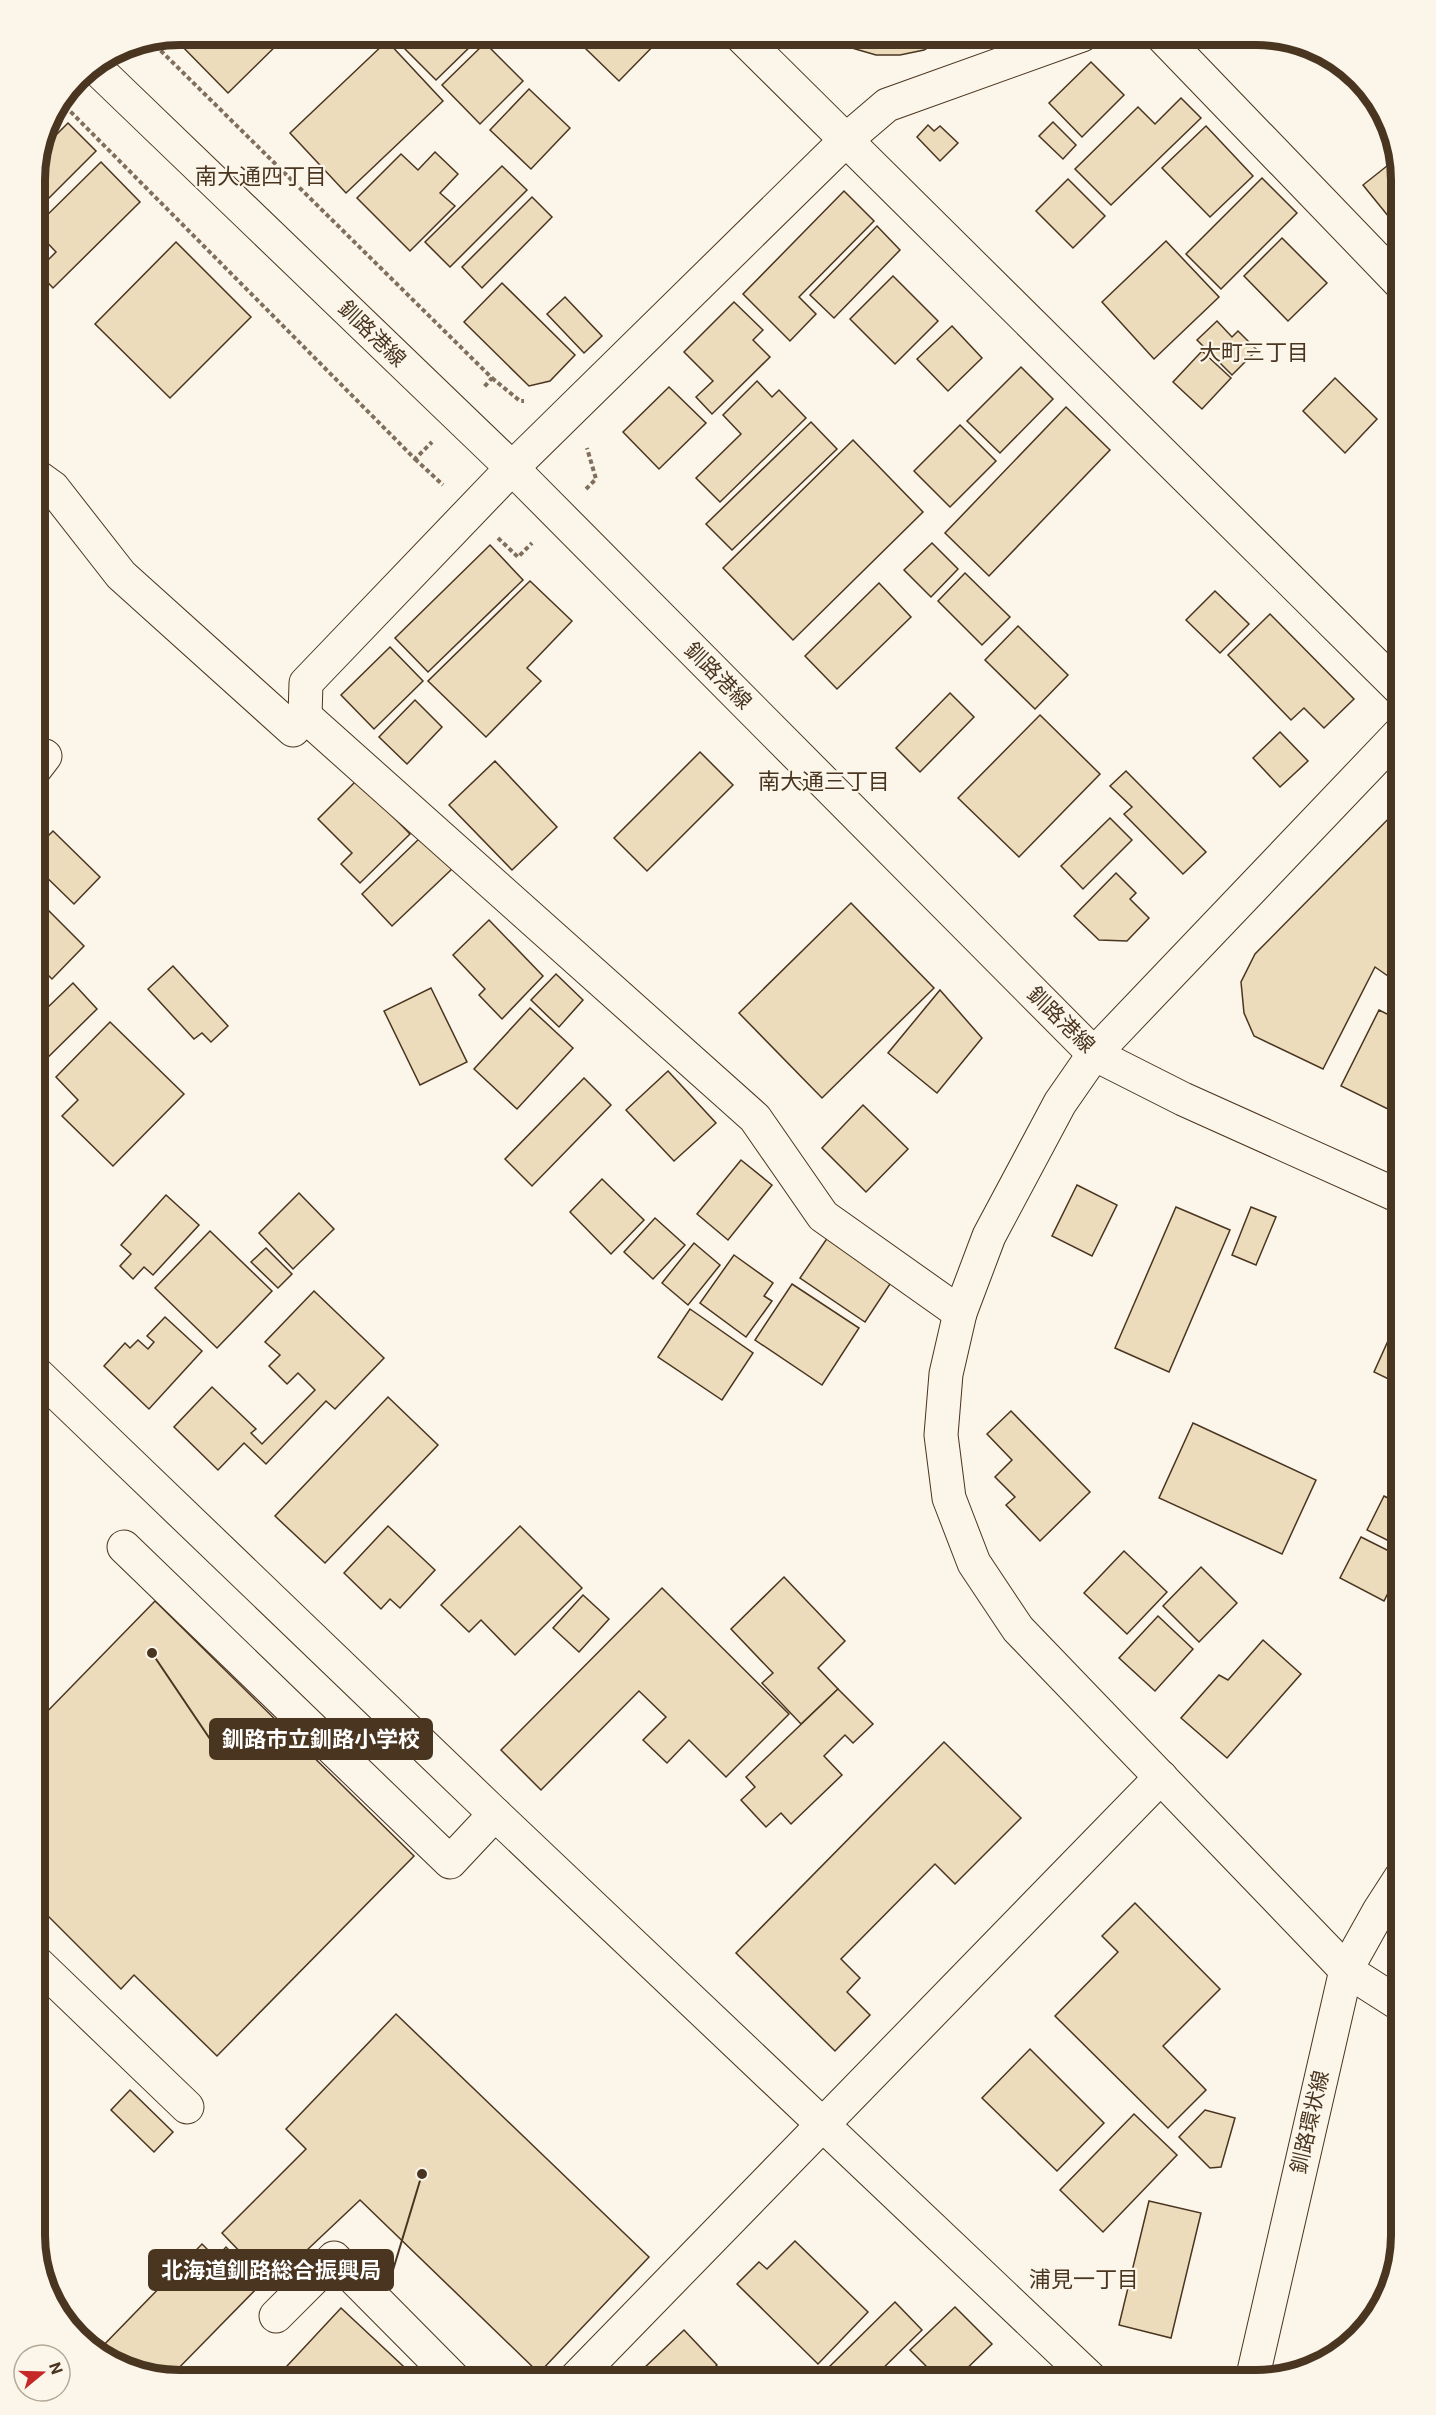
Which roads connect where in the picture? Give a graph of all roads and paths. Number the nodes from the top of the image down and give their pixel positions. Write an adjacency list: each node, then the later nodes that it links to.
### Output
1 (750, 45): 7 (street)
2 (1054, 45): 7 (street)
3 (1171, 45): 8 (street)
4 (157, 47): 9 (path)
5 (100, 72): 9 (street, 釧路港線)
6 (66, 108): 9 (path)
7 (846, 140): 10 (street); 12 (street)
8 (1391, 274)
9 (458, 416): 10 (street, 釧路港線)
10 (512, 468): 13 (street); 15 (street, 釧路港線)
11 (45, 482): 13 (street)
12 (1391, 680)
13 (305, 716): 17 (street)
14 (1391, 742): 15 (street)
15 (1094, 1054): 16 (street, 釧路港線); 17 (street)
16 (1391, 1193)
17 (960, 1313): 20 (street)
18 (45, 1382): 21 (street)
19 (124, 1547): 21 (street)
20 (1161, 1777): 23 (street); 27 (street)
21 (495, 1814): 27 (street)
22 (1391, 1892): 23 (street, 釧路環状線)
23 (1346, 1970): 25 (street); 32 (street, 釧路環状線)
24 (45, 1971): 26 (street)
25 (1391, 1999)
26 (187, 2107)
27 (822, 2124): 30 (street); 31 (street)
28 (276, 2316): 29 (street)
29 (445, 2370)
30 (584, 2370)
31 (1081, 2370)
32 (1254, 2370)

